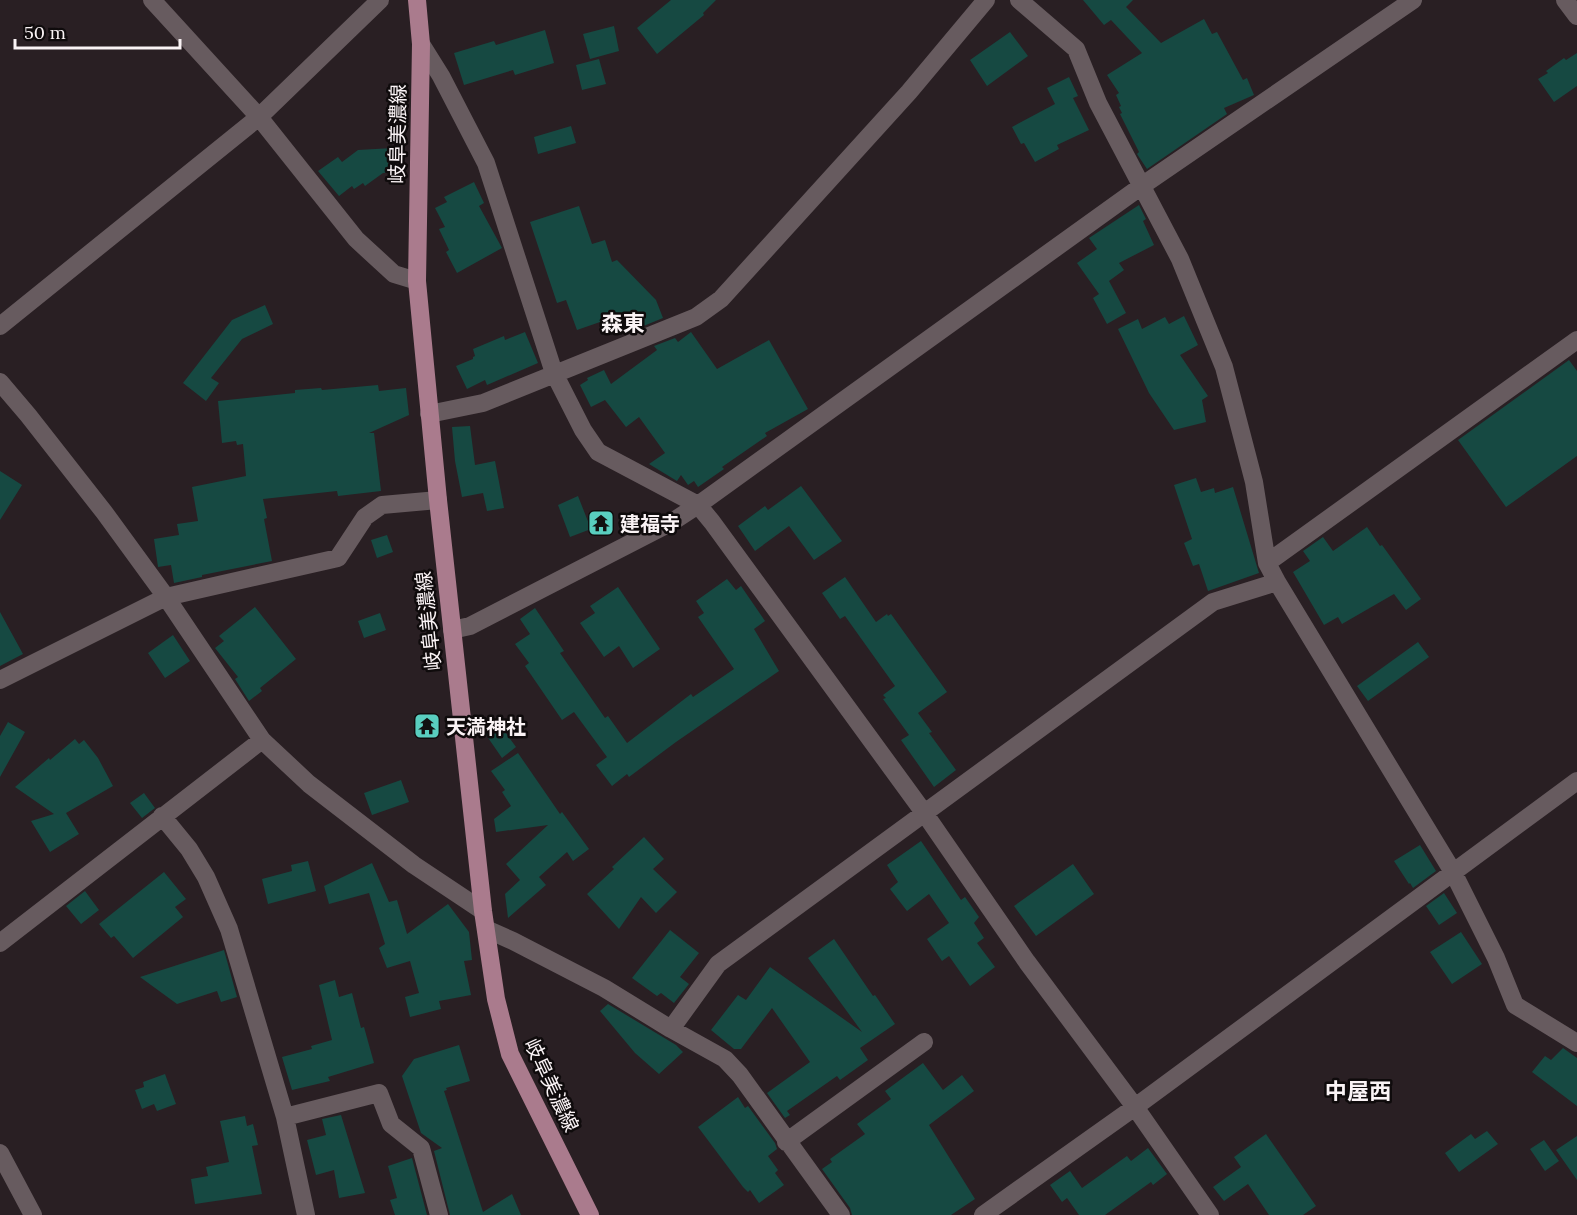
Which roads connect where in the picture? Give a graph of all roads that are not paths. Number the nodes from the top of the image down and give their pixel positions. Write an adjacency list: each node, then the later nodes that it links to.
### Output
1 (152, 0): 10 (street)
2 (380, 0): 10 (street)
3 (417, 0): 9 (main road, 岐阜美濃線)
4 (986, 0): 15 (street)
5 (1019, 0): 11 (street)
6 (1413, 0): 11 (street)
7 (1565, 0): 8 (street)
8 (1577, 16)
9 (421, 44): 12 (main road, 岐阜美濃線); 15 (street)
10 (259, 117): 12 (street); 13 (street)
11 (1143, 185): 19 (street); 20 (street)
12 (417, 281): 17 (main road, 岐阜美濃線)
13 (0, 326)
14 (1577, 340): 20 (street)
15 (554, 373): 17 (street); 19 (street)
16 (0, 382): 22 (street)
17 (429, 414): 18 (main road, 岐阜美濃線)
18 (438, 500): 22 (street); 23 (main road, 岐阜美濃線)
19 (698, 505): 23 (street); 27 (street)
20 (1267, 563): 21 (street)
21 (1277, 582): 27 (street); 29 (street)
22 (166, 597): 24 (street); 25 (street)
23 (452, 630): 30 (main road, 岐阜美濃線)
24 (0, 680)
25 (262, 740): 28 (street); 30 (street)
26 (1577, 781): 29 (street)
27 (925, 814): 33 (street); 36 (street)
28 (162, 816): 32 (street); 37 (street)
29 (1453, 872): 35 (street); 36 (street)
30 (483, 911): 31 (main road, 岐阜美濃線)
31 (486, 929): 33 (street); 43 (main road, 岐阜美濃線)
32 (0, 943)
33 (671, 1029): 38 (street)
34 (924, 1042): 38 (street)
35 (1577, 1043)
36 (1135, 1107): 45 (street); 46 (street)
37 (285, 1117): 41 (street); 42 (street)
38 (786, 1142): 44 (street)
39 (2, 1162): 40 (street)
40 (33, 1215)
41 (306, 1215)
42 (439, 1215)
43 (590, 1215)
44 (841, 1215)
45 (983, 1215)
46 (1210, 1215)

